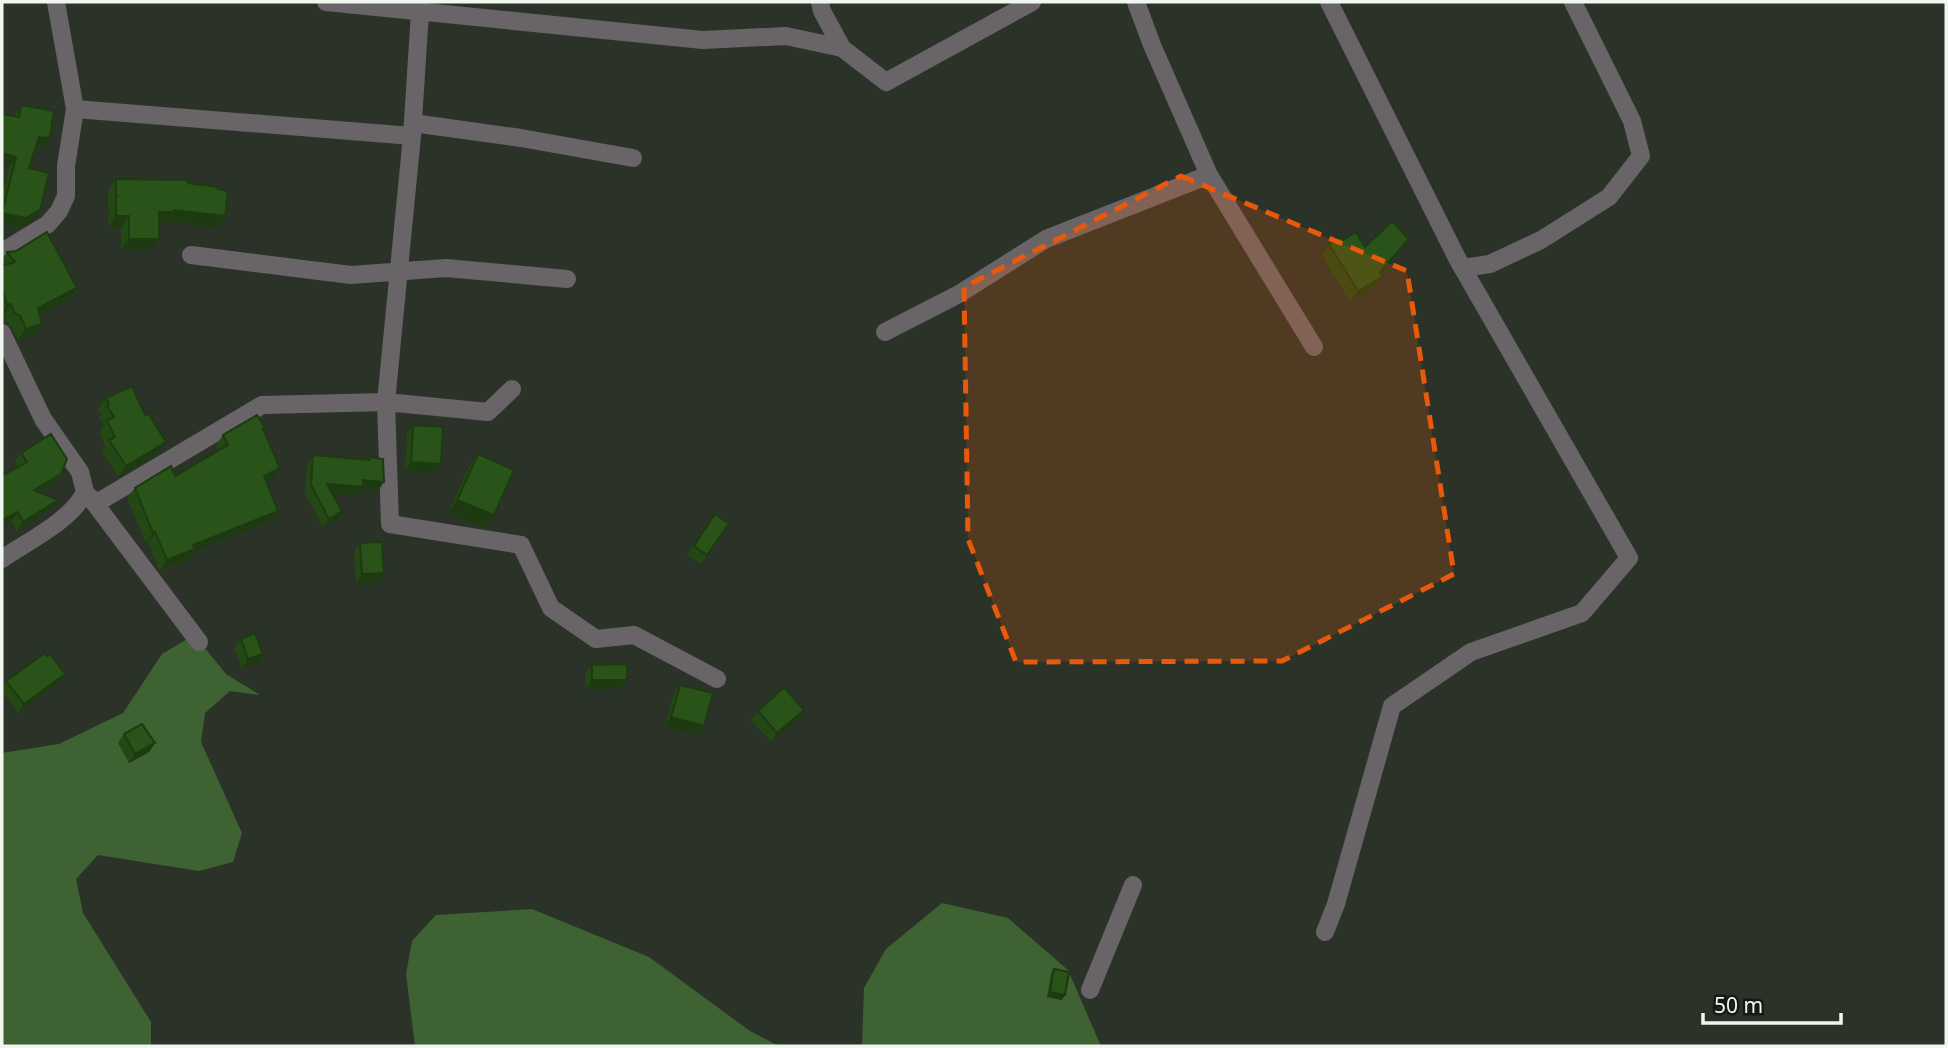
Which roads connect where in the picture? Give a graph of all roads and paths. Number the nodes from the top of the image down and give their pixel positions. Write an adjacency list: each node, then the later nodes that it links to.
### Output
1 (56, 2): 10 (street)
2 (326, 2): 8 (street)
3 (820, 2): 9 (street)
4 (1032, 2): 9 (street)
5 (1136, 2): 13 (street)
6 (1329, 2): 16 (street)
7 (1573, 2): 16 (street)
8 (420, 12): 9 (street); 11 (street)
9 (842, 48)
10 (75, 109): 11 (street); 14 (street)
11 (413, 129): 12 (street); 17 (street)
12 (633, 158)
13 (1209, 175): 19 (street); 21 (street)
14 (2, 253)
15 (191, 255): 17 (street)
16 (1463, 268): 30 (street)
17 (400, 271): 18 (street); 24 (street)
18 (567, 279)
19 (885, 332)
20 (2, 333): 22 (street)
21 (1314, 347)
22 (8, 364): 25 (street)
23 (512, 389): 24 (street)
24 (386, 402): 25 (street); 28 (street)
25 (90, 498): 26 (street); 27 (street)
26 (2, 559)
27 (199, 642)
28 (717, 679)
29 (1133, 885): 31 (street)
30 (1325, 932)
31 (1090, 990)

